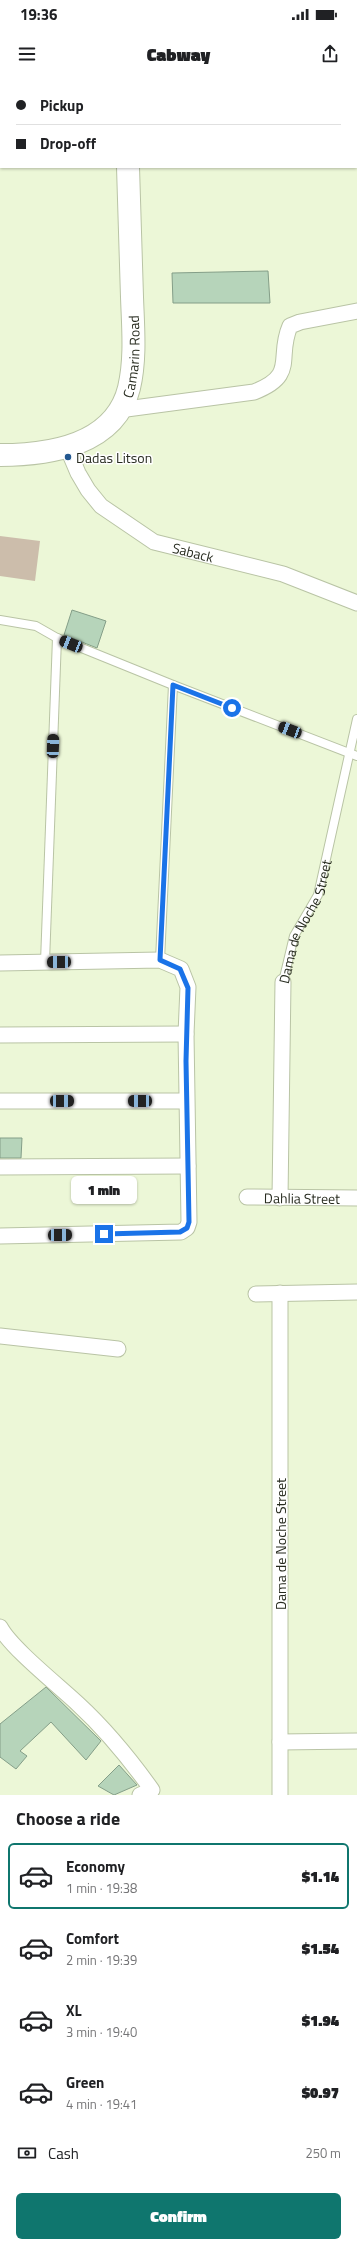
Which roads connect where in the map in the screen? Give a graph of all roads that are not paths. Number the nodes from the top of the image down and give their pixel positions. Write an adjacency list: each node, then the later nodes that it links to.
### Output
1 (128, 168): 3 (main road, Camarin Road)
2 (357, 311): 3 (street)
3 (119, 410): 4 (main road, Camarin Road)
4 (67, 447): 5 (main road, Camarin Road); 6 (street, Saback)
5 (0, 455)
6 (357, 603)
7 (0, 620): 8 (lane)
8 (57, 638): 9 (lane); 14 (lane)
9 (173, 685): 11 (lane); 13 (lane)
10 (357, 719): 11 (lane, Dama de Noche Street)
11 (349, 753): 12 (lane); 16 (lane, Dama de Noche Street)
12 (357, 756)
13 (160, 960): 14 (street); 17 (street)
14 (45, 962): 15 (street)
15 (0, 963)
16 (283, 982): 24 (street, Dama de Noche Street)
17 (186, 1034): 18 (street); 20 (street)
18 (0, 1035)
19 (0, 1101): 20 (street)
20 (186, 1101): 21 (street)
21 (188, 1166): 22 (street); 26 (street)
22 (0, 1167)
23 (247, 1197): 24 (street, Dahlia Street)
24 (280, 1198): 25 (street, Dahlia Street)
25 (357, 1198)
26 (0, 1236)
27 (357, 1292): 28 (street)
28 (280, 1293): 29 (street); 34 (street, Dama de Noche Street)
29 (256, 1294)
30 (0, 1336): 31 (street)
31 (118, 1348)
32 (0, 1627): 35 (street)
33 (357, 1741): 34 (street)
34 (280, 1742): 36 (street, Dama de Noche Street)
35 (149, 1793)
36 (280, 1795)

